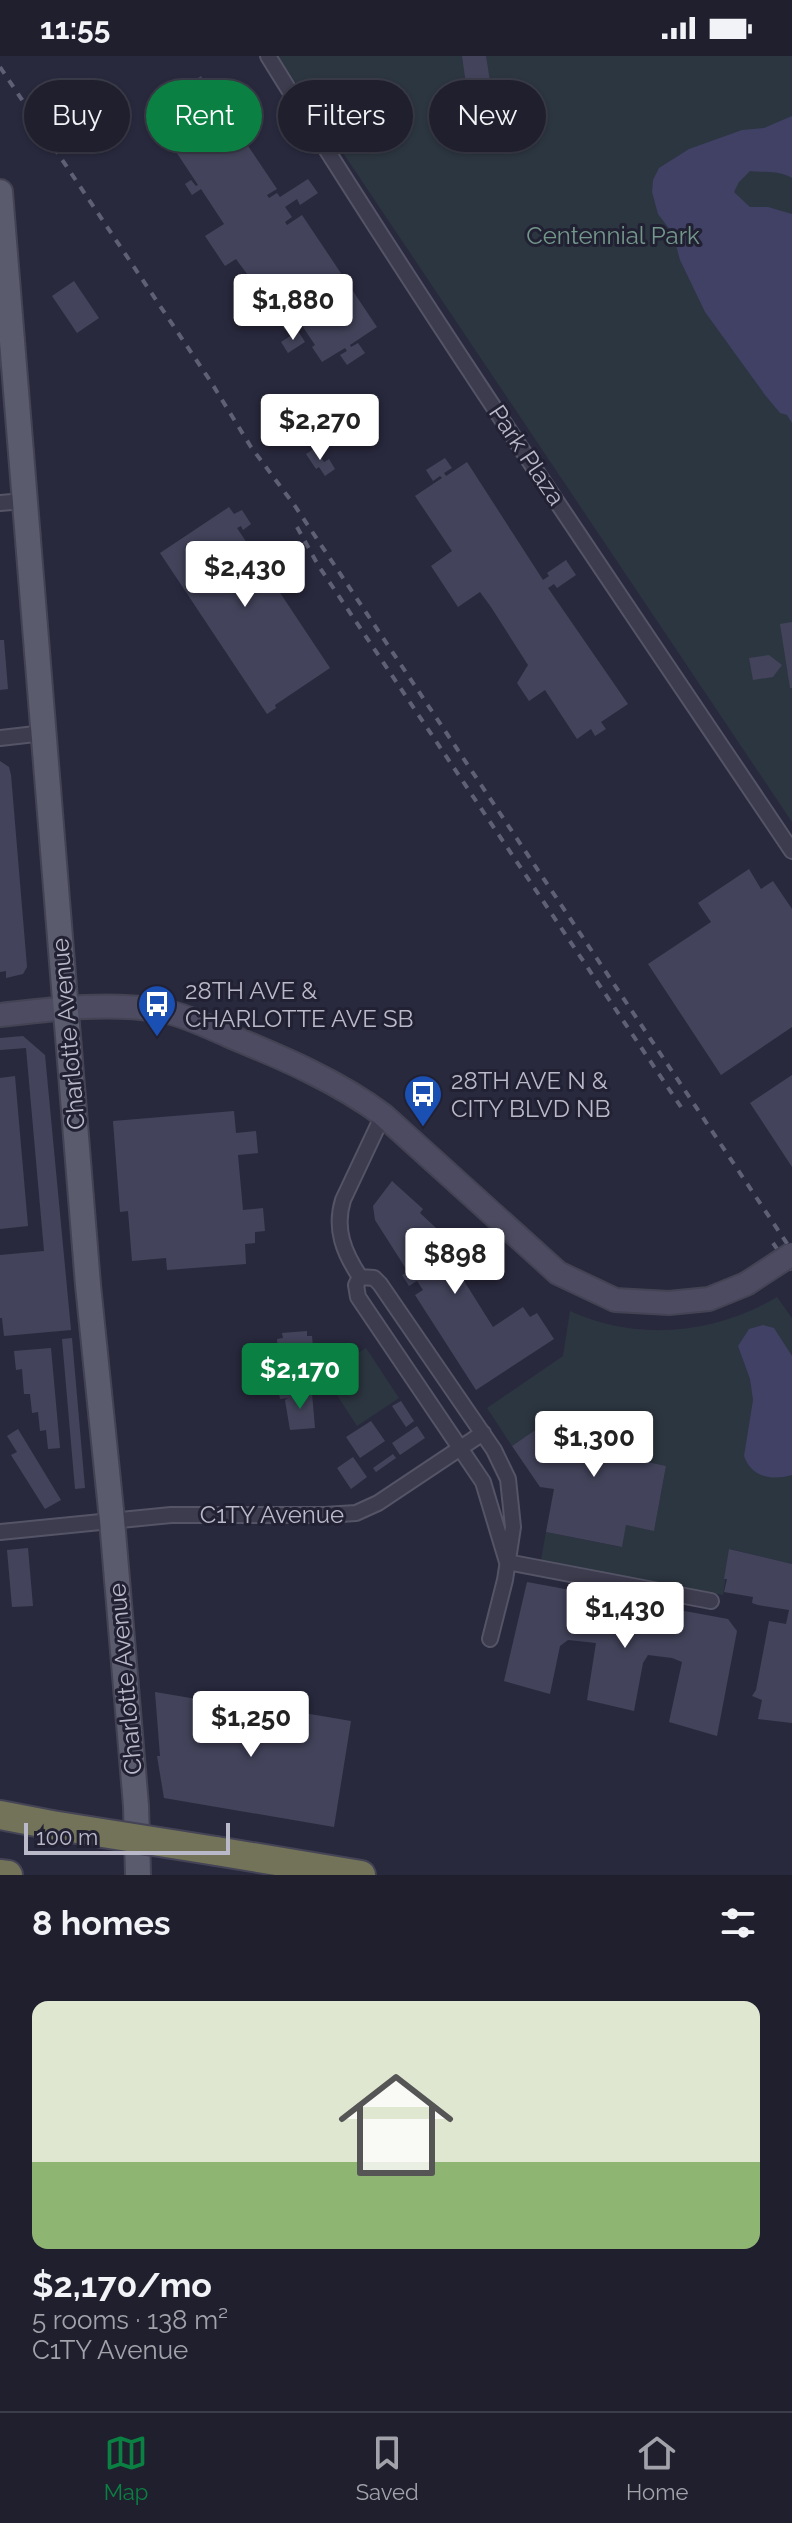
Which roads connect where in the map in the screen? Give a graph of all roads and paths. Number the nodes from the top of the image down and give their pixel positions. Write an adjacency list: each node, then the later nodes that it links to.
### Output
1 (268, 56): 6 (street, Park Plaza)
2 (0, 192): 3 (main road, Charlotte Avenue)
3 (12, 502): 4 (main road, Charlotte Avenue)
4 (44, 733): 5 (street); 7 (main road, Charlotte Avenue)
5 (0, 738)
6 (792, 851)
7 (66, 1008): 8 (main road); 9 (main road); 14 (main road, Charlotte Avenue)
8 (0, 1015)
9 (383, 1115): 10 (main road, bridge); 11 (street)
10 (792, 1254)
11 (360, 1277): 12 (street); 13 (street)
12 (483, 1433): 13 (street, C1TY Avenue); 16 (street)
13 (460, 1448): 14 (street, C1TY Avenue); 16 (street)
14 (112, 1520): 15 (street, C1TY Avenue); 22 (main road, Charlotte Avenue)
15 (0, 1532)
16 (507, 1562): 17 (street); 18 (street)
17 (711, 1601)
18 (490, 1639)
19 (0, 1817): 23 (highway, bridge)
20 (0, 1874): 21 (highway)
21 (8, 1875)
22 (138, 1875)
23 (361, 1875)

